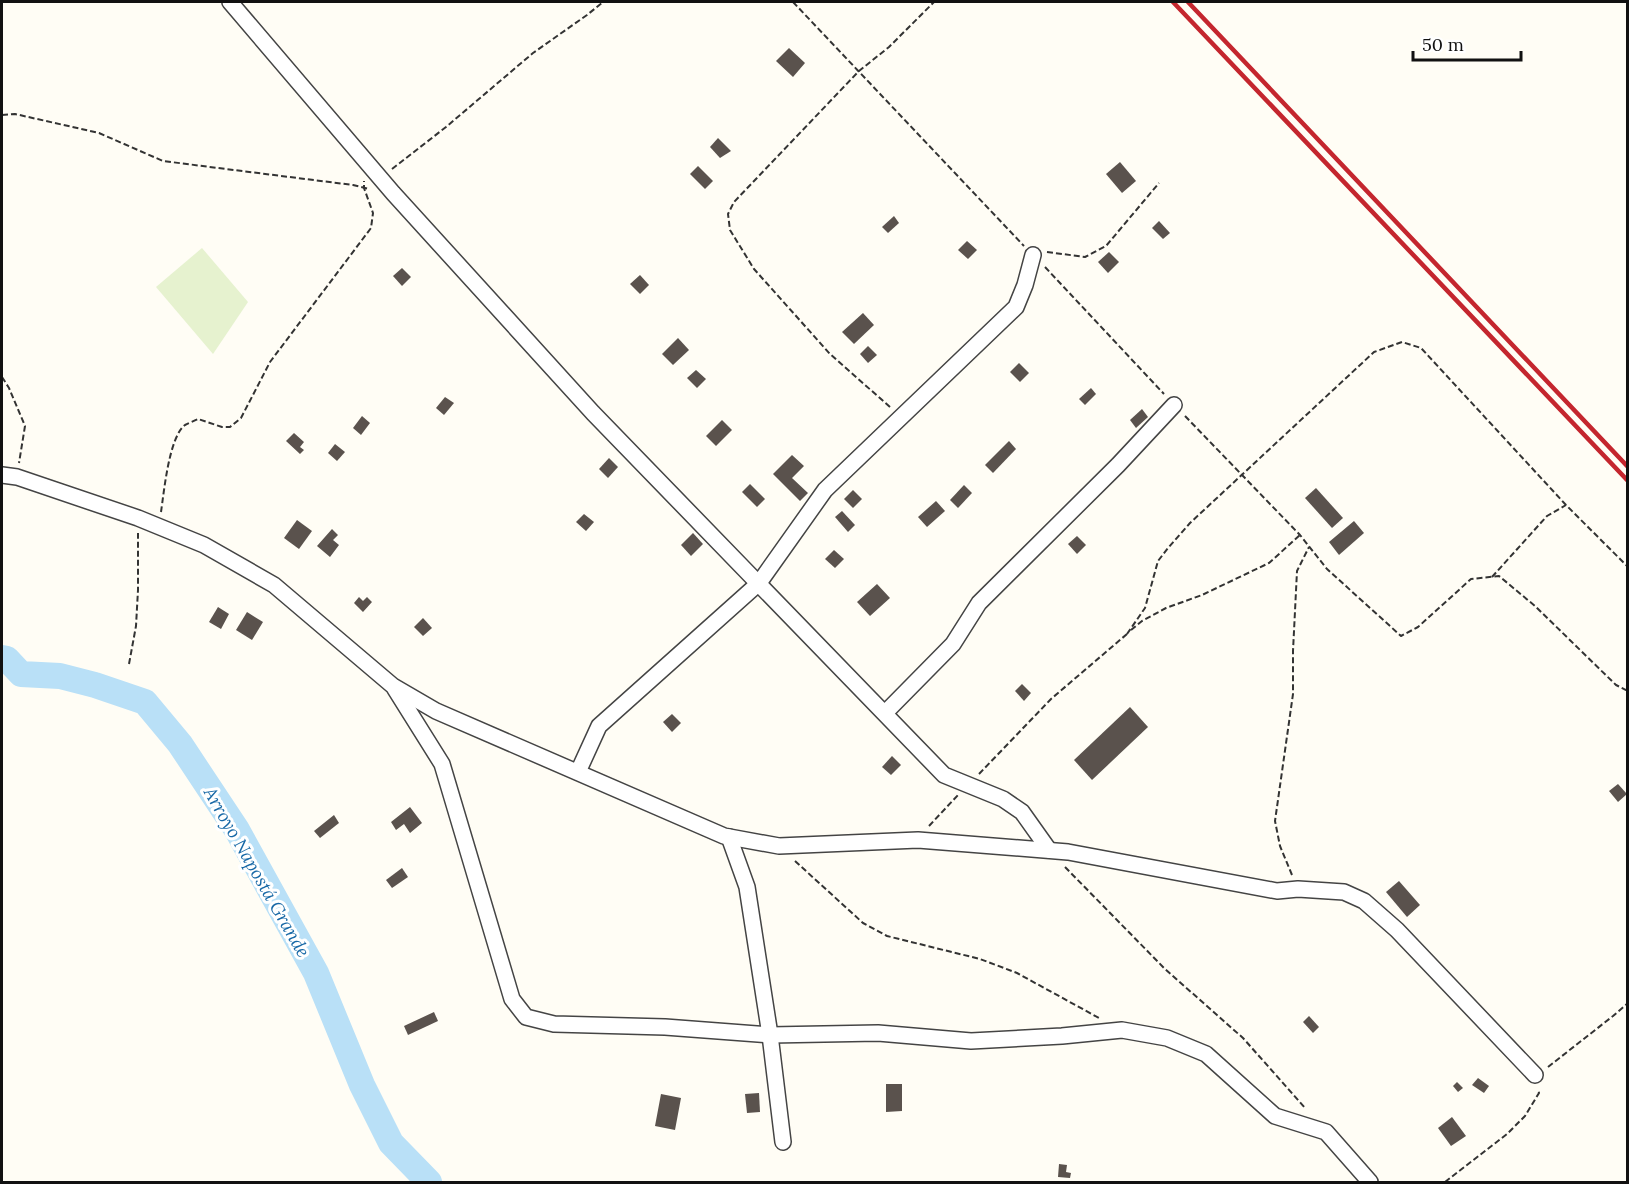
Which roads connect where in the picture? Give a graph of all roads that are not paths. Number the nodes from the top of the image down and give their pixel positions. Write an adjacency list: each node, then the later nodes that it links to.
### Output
1 (230, 2): 5 (street)
2 (1033, 255): 5 (street)
3 (1174, 405): 7 (street)
4 (2, 475): 6 (street)
5 (759, 583): 7 (street); 8 (street)
6 (393, 686): 8 (street); 11 (street)
7 (885, 713): 10 (street)
8 (578, 772): 9 (street)
9 (729, 837): 10 (street); 11 (street)
10 (1049, 850): 12 (street)
11 (770, 1035): 13 (street); 14 (street)
12 (1535, 1075)
13 (783, 1142)
14 (1370, 1182)

